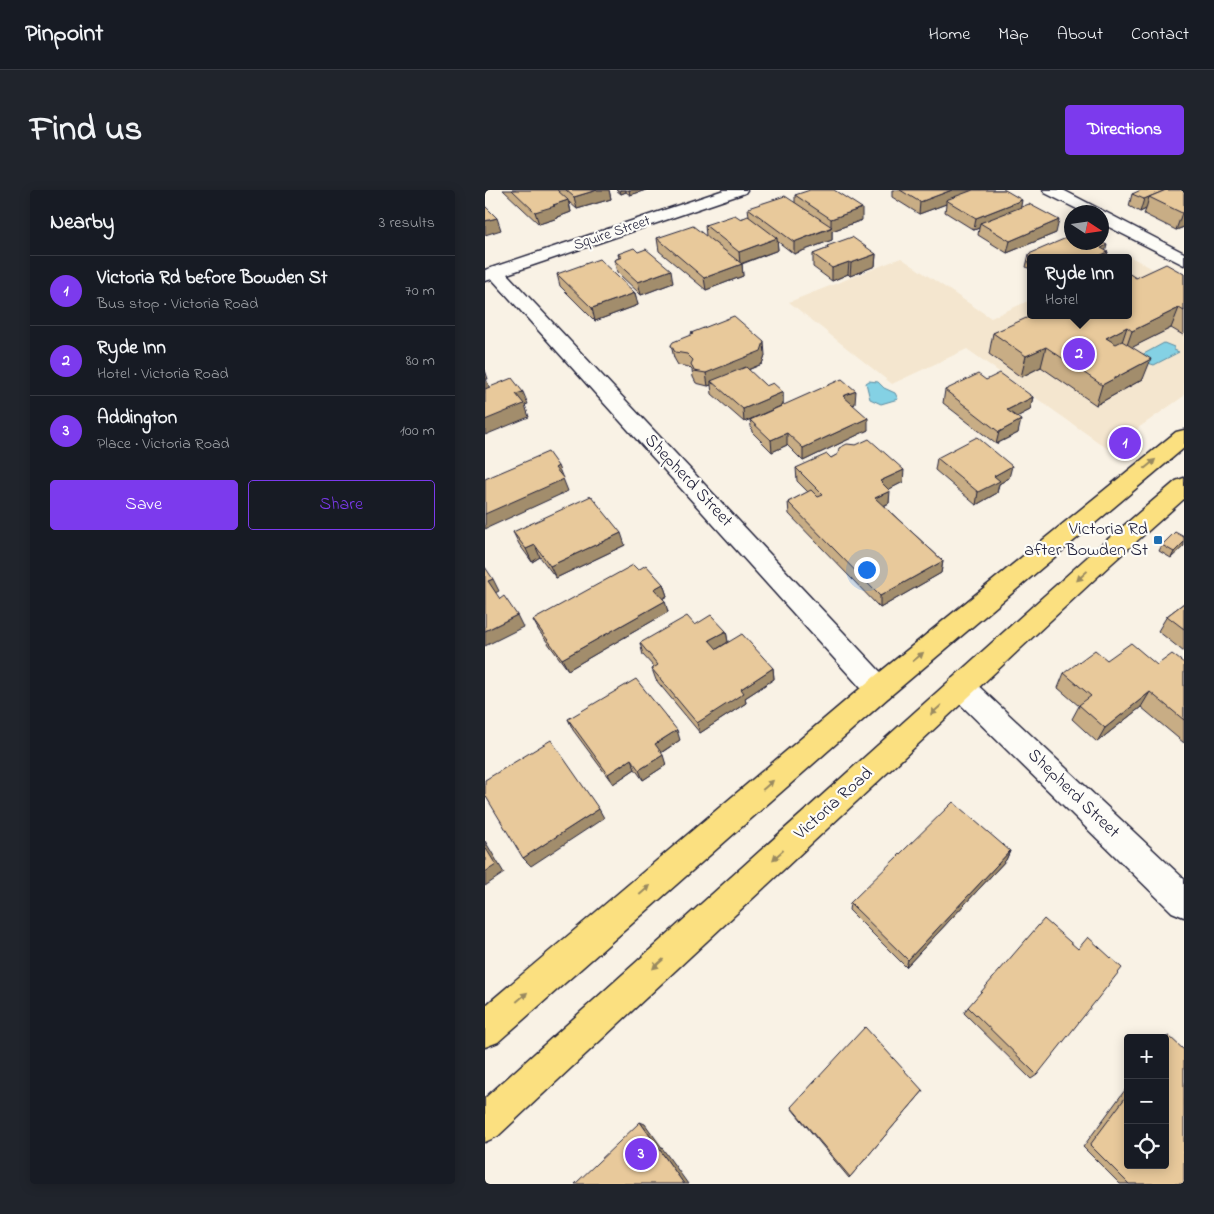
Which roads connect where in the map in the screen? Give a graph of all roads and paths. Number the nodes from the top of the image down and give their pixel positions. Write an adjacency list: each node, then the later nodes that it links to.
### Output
1 (739, 190): 6 (street, Squire Street)
2 (1051, 190): 3 (street)
3 (1080, 205)
4 (1109, 220): 5 (street)
5 (1184, 260)
6 (490, 274): 10 (street, Shepherd Street)
7 (1184, 437): 10 (highway, one-way to 7)
8 (1184, 486): 9 (highway, Victoria Road, one-way to 9)
9 (961, 687): 11 (street, Shepherd Street); 13 (highway, Victoria Road, one-way to 13)
10 (879, 689): 12 (highway, one-way to 10)
11 (1184, 901)
12 (485, 1029)
13 (485, 1124)

